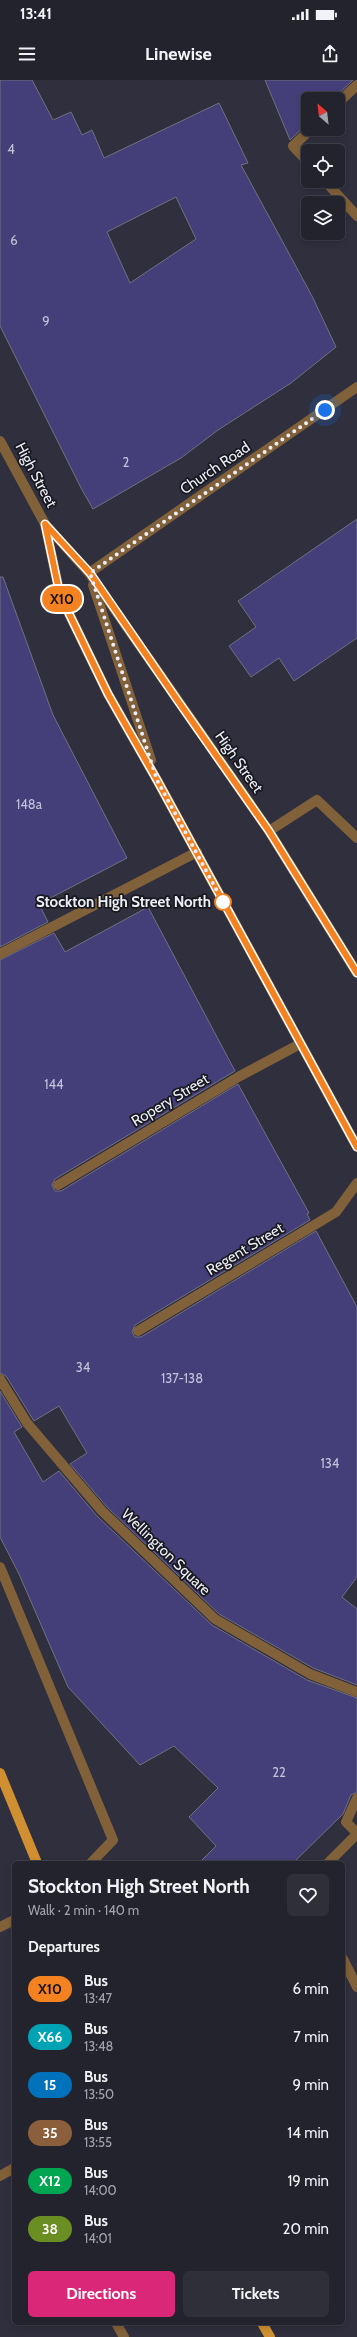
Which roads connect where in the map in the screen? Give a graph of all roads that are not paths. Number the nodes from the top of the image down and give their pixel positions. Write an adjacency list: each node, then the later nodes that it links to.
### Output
1 (357, 85): 2 (street)
2 (345, 96)
3 (304, 136): 4 (street)
4 (301, 155)
5 (331, 188): 6 (street)
6 (357, 216)
7 (357, 387): 10 (street, Church Road)
8 (0, 441): 9 (street, High Street)
9 (45, 524): 10 (street, High Street); 11 (street, High Street)
10 (90, 573): 11 (street, High Street); 12 (street, High Street)
11 (157, 780): 14 (street, High Street)
12 (269, 831): 13 (street); 16 (street, High Street)
13 (357, 838)
14 (196, 852): 15 (street); 17 (street, High Street)
15 (0, 954)
16 (357, 973)
17 (300, 1044): 18 (street, High Street); 20 (street, Ropery Street)
18 (357, 1147)
19 (357, 1183): 21 (street, Regent Street)
20 (58, 1185)
21 (138, 1331)
22 (0, 1379): 24 (street, Wellington Square)
23 (0, 1567): 29 (street)
24 (357, 1692)
25 (0, 1773): 28 (main road)
26 (357, 1798): 27 (street)
27 (357, 1833): 30 (street)
28 (36, 1861)
29 (93, 1861)
30 (330, 1861)
31 (12, 1921): 32 (street)
32 (0, 1927)
33 (345, 1963): 34 (street)
34 (357, 1987)
35 (12, 2169): 36 (street)
36 (0, 2176)
37 (117, 2325): 39 (street)
38 (263, 2325): 40 (main road)
39 (124, 2337)
40 (270, 2337)

